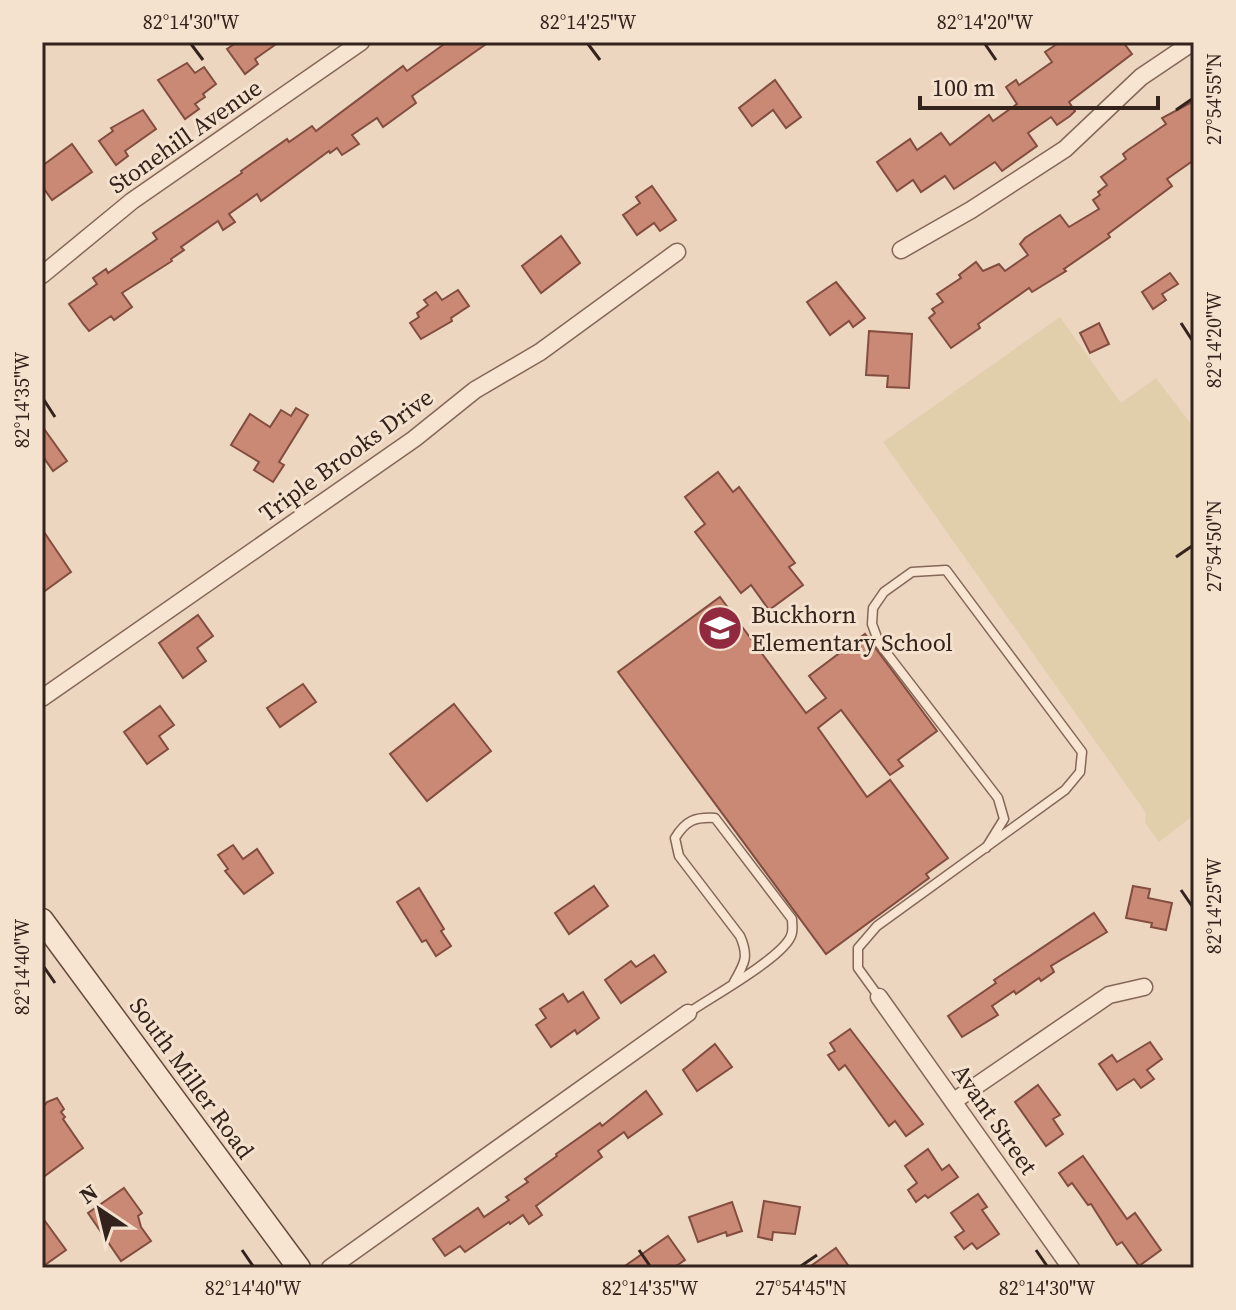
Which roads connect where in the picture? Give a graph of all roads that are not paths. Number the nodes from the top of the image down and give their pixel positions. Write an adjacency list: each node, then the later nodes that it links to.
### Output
1 (361, 42): 5 (street, Stonehill Avenue)
2 (1193, 42): 3 (street)
3 (901, 250)
4 (677, 252): 6 (street, Triple Brooks Drive)
5 (42, 275)
6 (42, 698)
7 (986, 848): 7 (lane); 11 (lane)
8 (42, 920): 14 (street, South Miller Road)
9 (734, 982): 9 (lane); 12 (lane)
10 (1144, 987): 13 (street)
11 (879, 997): 13 (street, Avant Street)
12 (688, 1013): 15 (street)
13 (954, 1101): 16 (street, Avant Street)
14 (299, 1268)
15 (330, 1268)
16 (1071, 1268)

